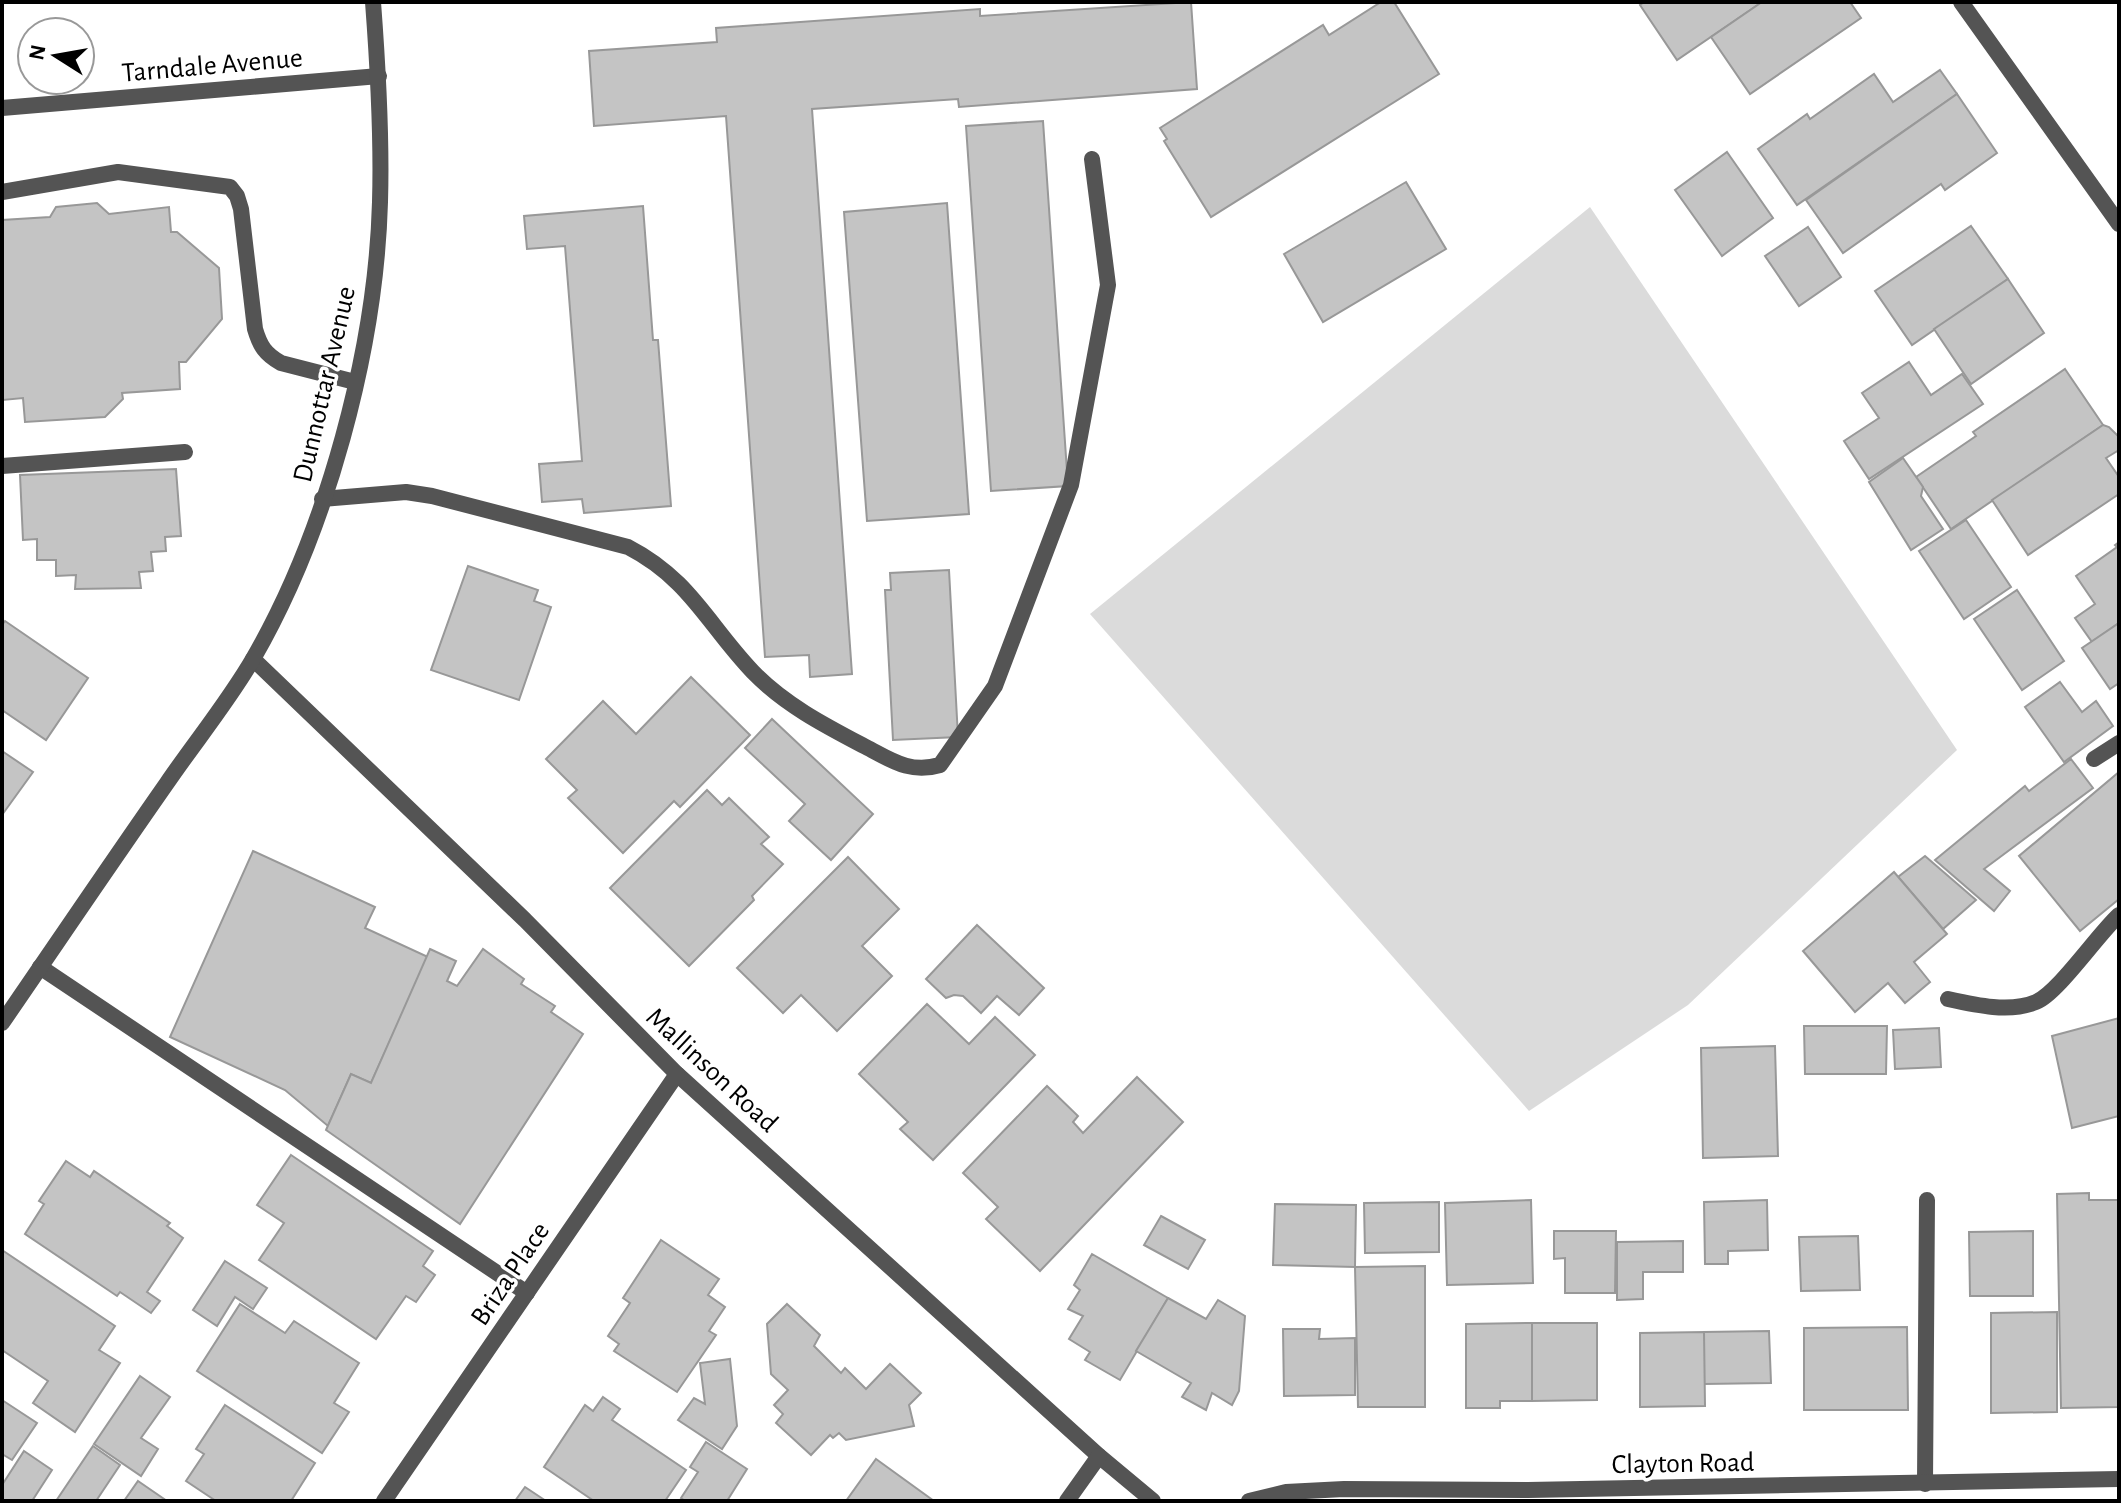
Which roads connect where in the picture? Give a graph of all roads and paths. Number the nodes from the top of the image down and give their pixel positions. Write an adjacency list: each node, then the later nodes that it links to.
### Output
1 (373, 2): 3 (street, Dunnottar Avenue)
2 (1961, 2): 7 (street)
3 (379, 76): 4 (street, Tarndale Avenue); 8 (street, Dunnottar Avenue)
4 (2, 108)
5 (1092, 159): 11 (street)
6 (2, 192): 8 (street)
7 (2119, 224)
8 (355, 382): 11 (street, Dunnottar Avenue)
9 (185, 452): 10 (street)
10 (2, 466)
11 (322, 499): 12 (street, Dunnottar Avenue)
12 (253, 659): 16 (street, Dunnottar Avenue); 19 (street, Mallinson Road)
13 (2119, 743): 14 (street)
14 (2094, 759)
15 (2119, 915): 17 (street)
16 (40, 967): 18 (street, Dunnottar Avenue); 21 (street)
17 (1948, 999)
18 (2, 1023)
19 (677, 1074): 21 (street, Briza Place); 22 (street, Mallinson Road)
20 (1927, 1200): 24 (street)
21 (527, 1293): 25 (street, Briza Place)
22 (1099, 1456): 26 (street); 27 (street, Mallinson Road)
23 (2119, 1479): 24 (street, Clayton Road)
24 (1925, 1484): 28 (street, Clayton Road)
25 (384, 1501)
26 (1067, 1501)
27 (1153, 1501)
28 (1249, 1501)

